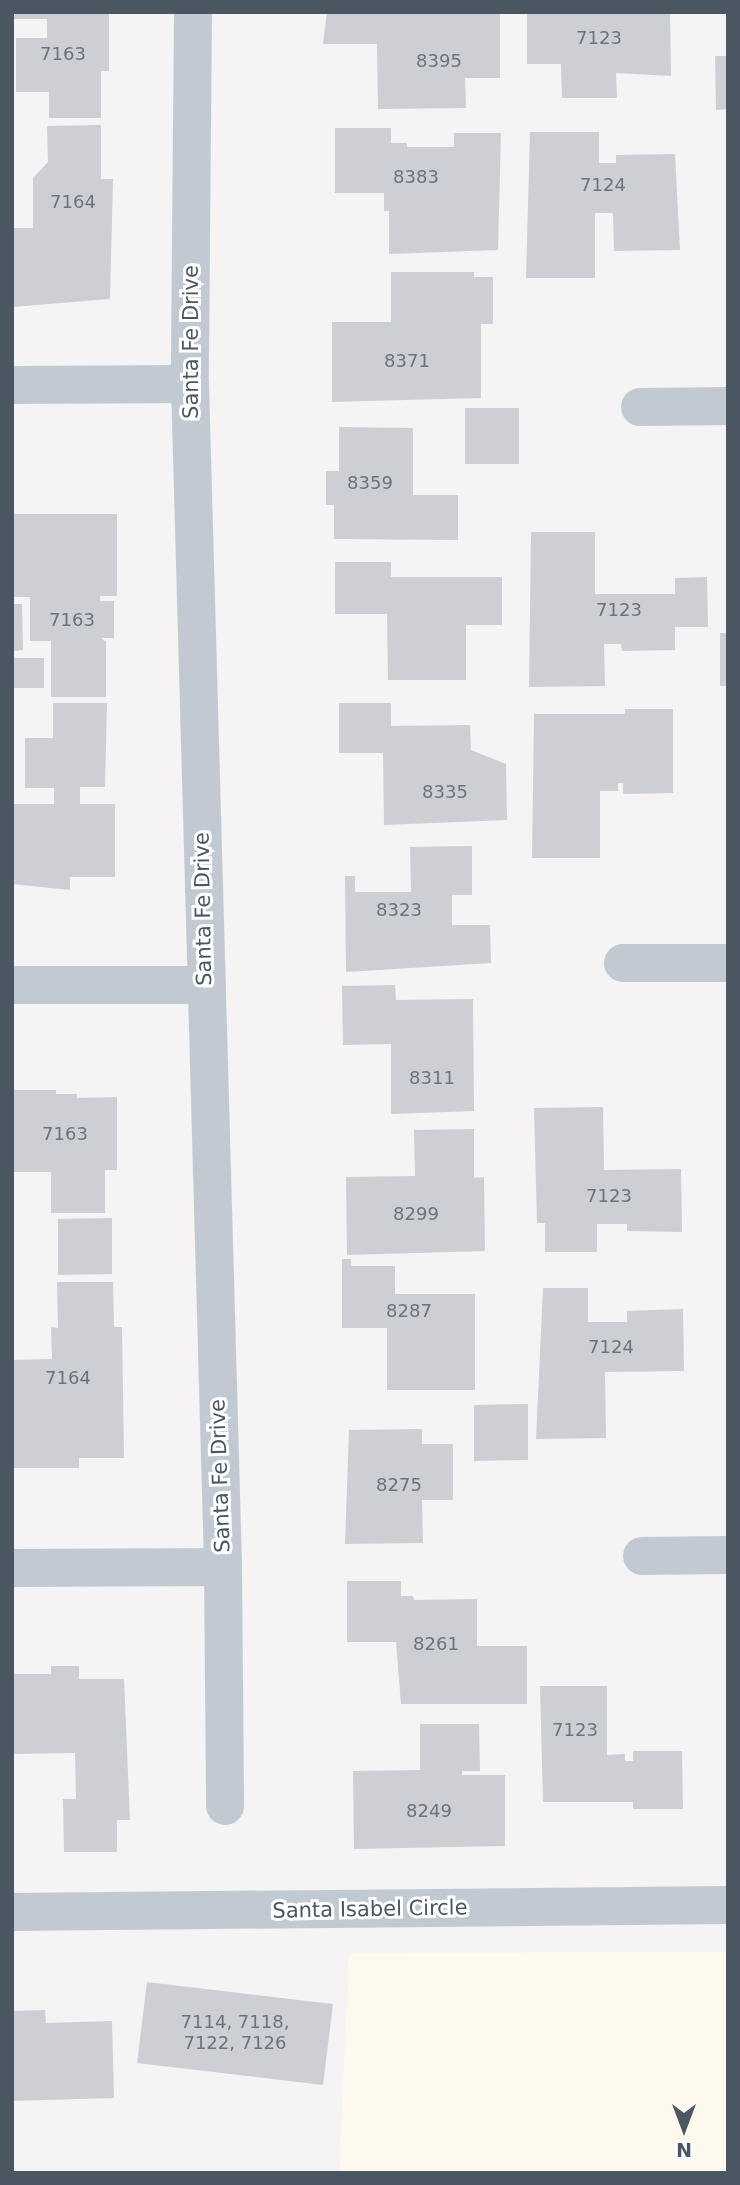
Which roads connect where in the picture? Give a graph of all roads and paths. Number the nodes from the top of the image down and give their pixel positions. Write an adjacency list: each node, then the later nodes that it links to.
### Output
1 (193, 12): 2 (street, Santa Fe Drive)
2 (190, 384): 3 (street); 9 (street, Santa Fe Drive)
3 (12, 385)
4 (728, 406): 5 (street)
5 (640, 407)
6 (623, 963): 7 (street)
7 (728, 963)
8 (12, 985): 9 (street)
9 (205, 985): 12 (street, Santa Fe Drive)
10 (728, 1555): 11 (street)
11 (642, 1556)
12 (223, 1567): 13 (street); 14 (street, Santa Fe Drive)
13 (12, 1568)
14 (225, 1806)
15 (728, 1905): 16 (street, Santa Isabel Circle)
16 (12, 1912)

